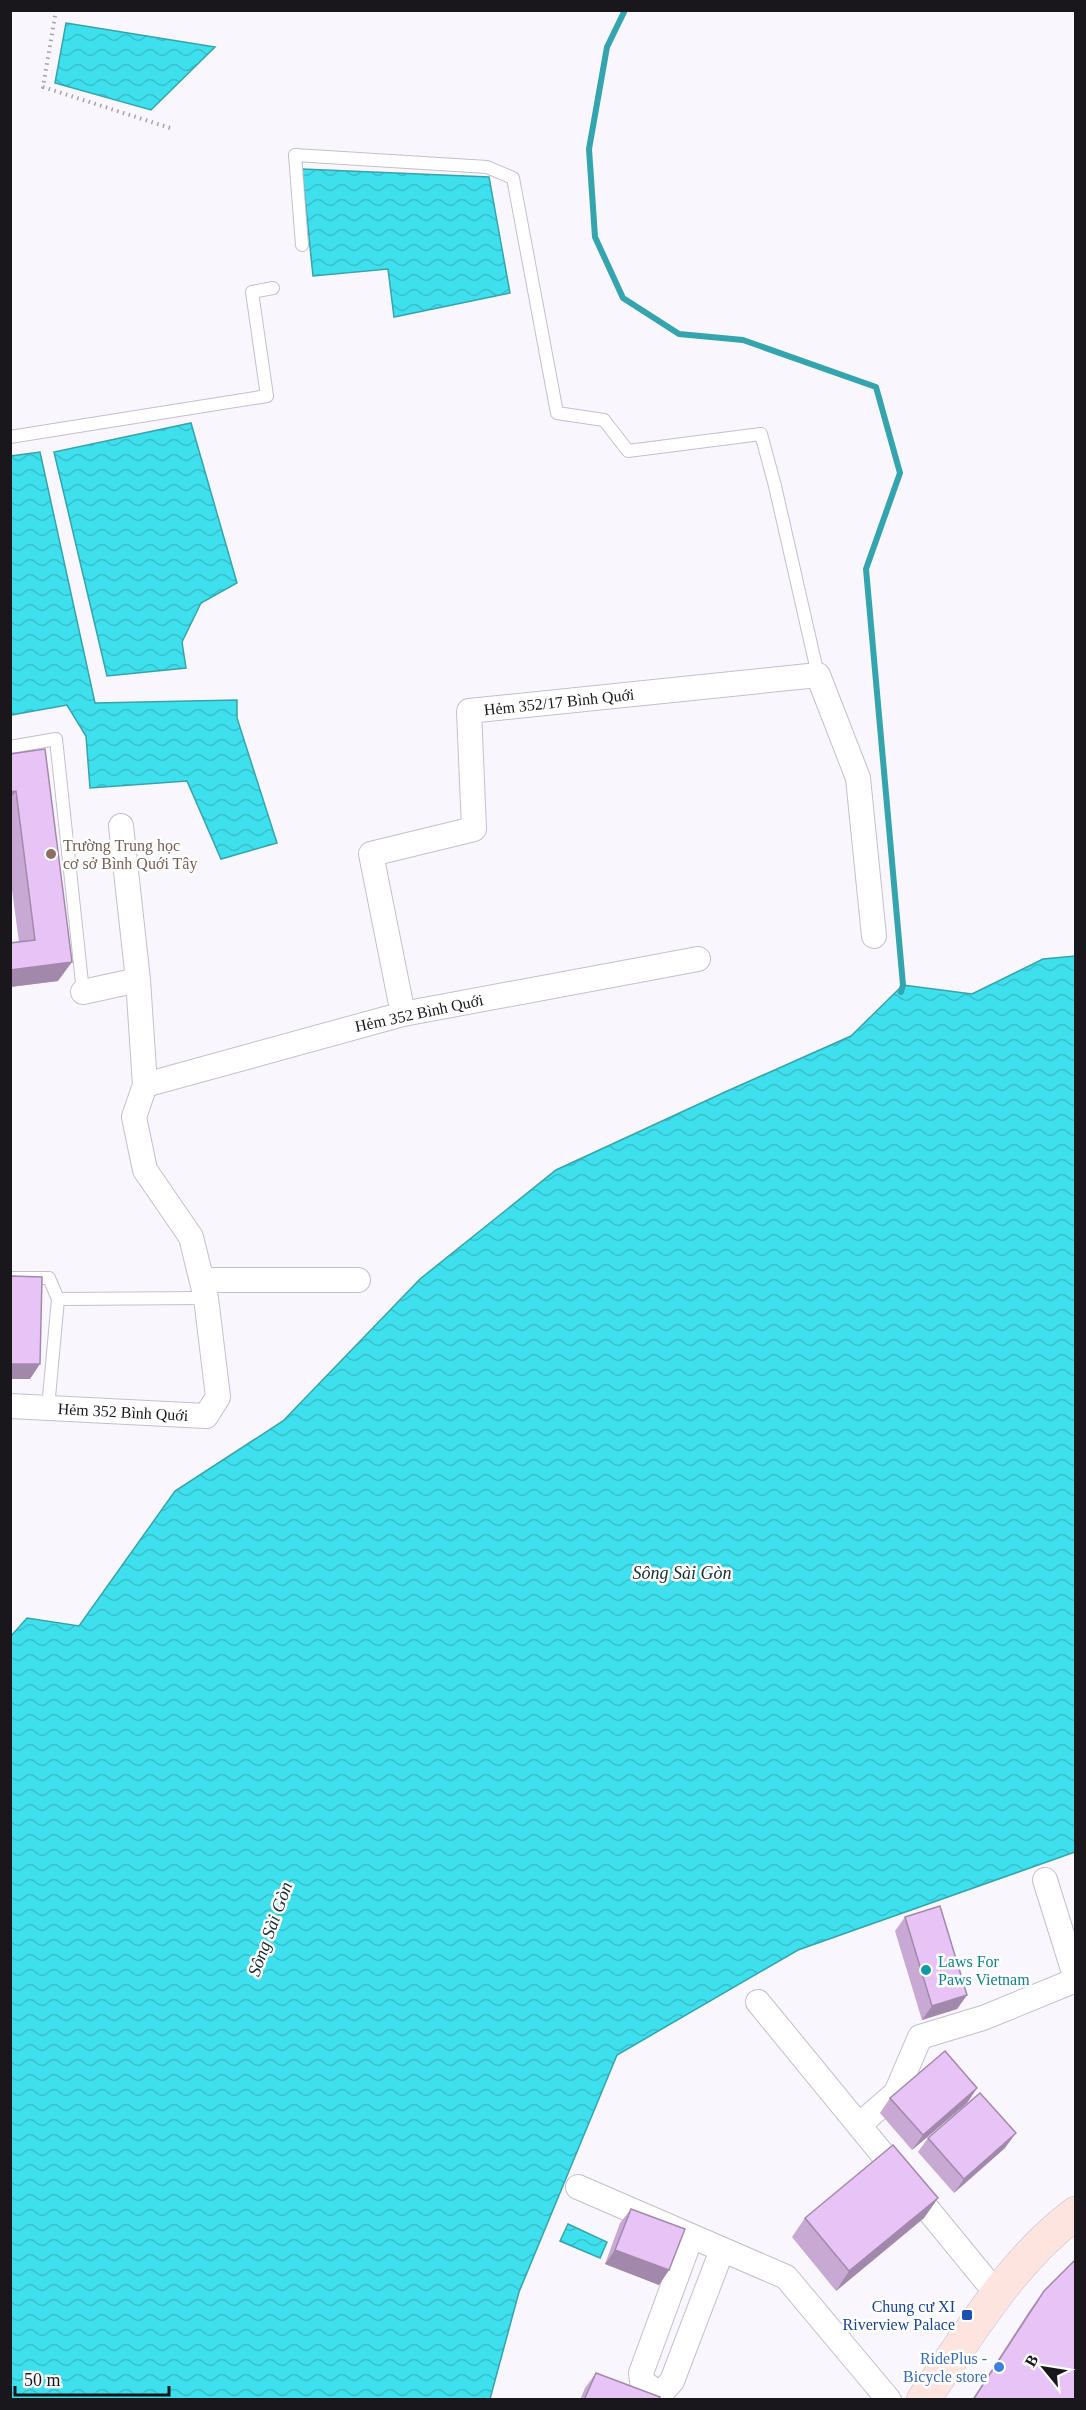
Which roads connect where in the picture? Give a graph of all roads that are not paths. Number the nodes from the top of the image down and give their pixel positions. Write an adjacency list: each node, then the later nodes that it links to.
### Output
1 (302, 245): 4 (lane)
2 (273, 288): 3 (lane)
3 (10, 437)
4 (818, 675): 7 (street); 11 (street, Hẻm 352/17 Bình Quới)
5 (10, 747): 10 (lane)
6 (121, 826): 9 (street, Hẻm 352 Bình Quới)
7 (874, 936)
8 (698, 959): 11 (street, Hẻm 352 Bình Quới)
9 (138, 980): 10 (street); 12 (street, Hẻm 352 Bình Quới)
10 (82, 992)
11 (404, 1014): 12 (street, Hẻm 352 Bình Quới)
12 (145, 1085): 15 (street, Hẻm 352 Bình Quới)
13 (10, 1278): 16 (lane)
14 (358, 1280): 15 (street)
15 (204, 1289): 16 (lane); 18 (street, Hẻm 352 Bình Quới)
16 (58, 1299): 18 (lane)
17 (10, 1406): 18 (street, Hẻm 352 Bình Quới)
18 (48, 1408)
19 (1045, 1880): 20 (street)
20 (1076, 1979): 22 (street)
21 (758, 2002): 22 (street)
22 (859, 2125): 27 (street)
23 (578, 2187): 25 (street)
24 (1076, 2213): 27 (main road)
25 (691, 2237): 26 (street); 26 (street)
26 (722, 2250): 28 (street)
27 (997, 2294): 29 (main road)
28 (889, 2400)
29 (923, 2400)

